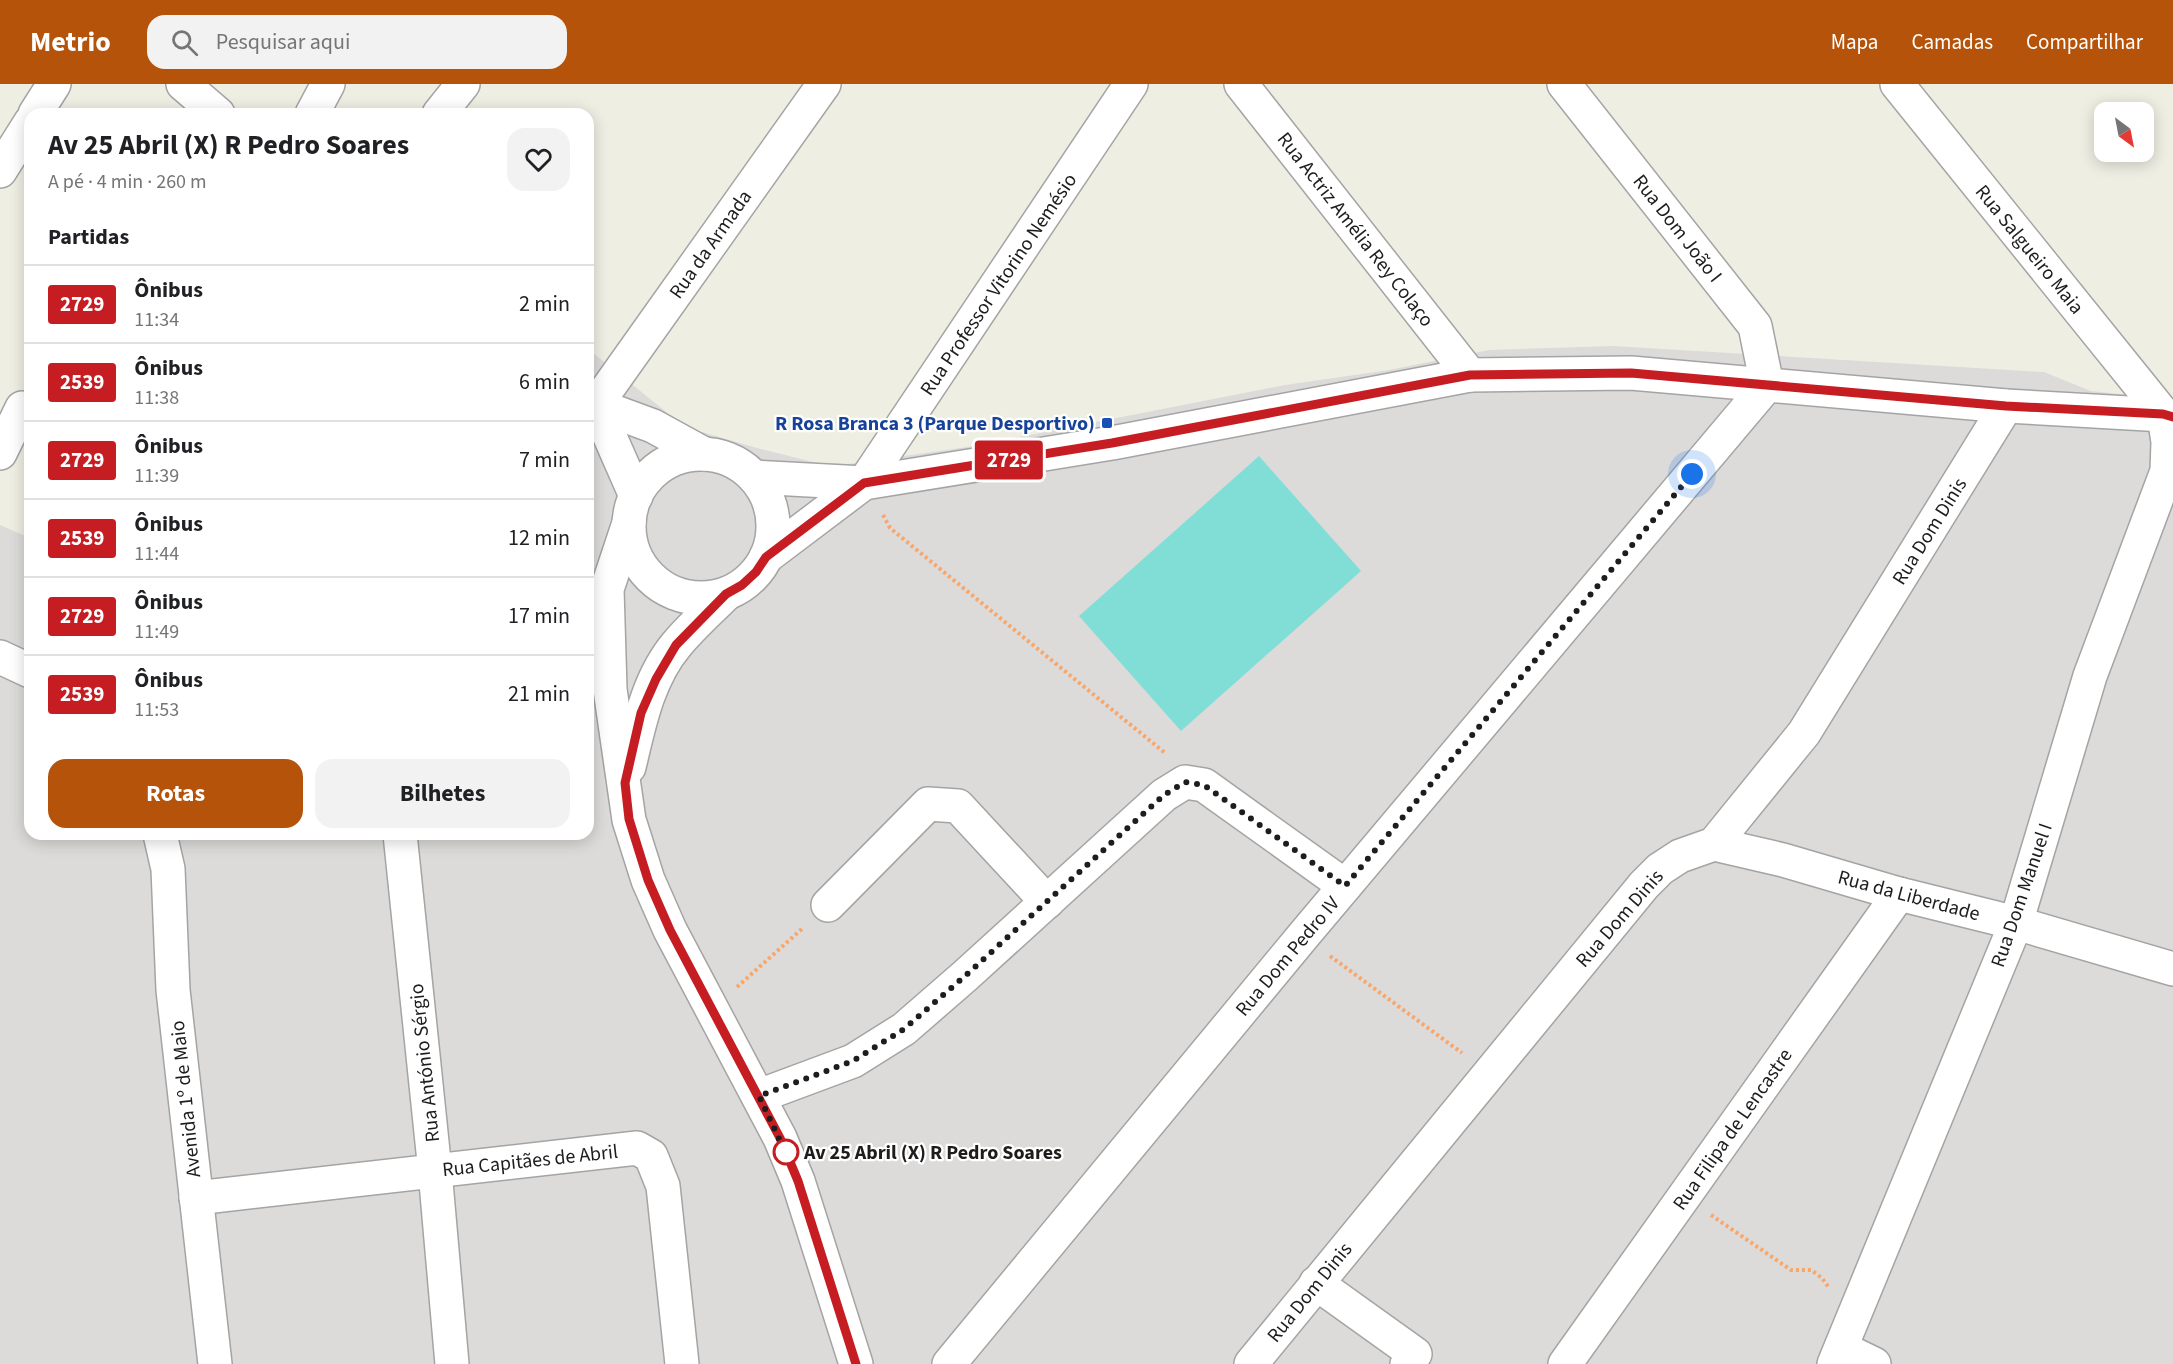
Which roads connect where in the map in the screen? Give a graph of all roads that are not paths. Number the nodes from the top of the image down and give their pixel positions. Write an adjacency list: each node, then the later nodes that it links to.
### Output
1 (54, 84): 10 (street)
2 (183, 84): 11 (street)
3 (328, 84): 12 (street)
4 (463, 84): 13 (street)
5 (824, 84): 18 (street, Rua da Armada)
6 (1131, 84): 27 (street, Rua Professor Vitorino Nemésio)
7 (1241, 84): 16 (street, Rua Actriz Amélia Rey Colaço)
8 (1564, 84): 17 (street, Rua Dom João I)
9 (1897, 84): 23 (street, Rua Salgueiro Maia)
10 (39, 108)
11 (211, 108)
12 (315, 108)
13 (444, 108)
14 (24, 133): 15 (street)
15 (0, 171)
16 (1470, 375): 17 (street); 27 (street)
17 (1767, 385): 21 (street); 37 (street, Rua Dom Pedro IV)
18 (594, 399)
19 (594, 403): 25 (street)
20 (17, 405): 24 (street)
21 (2006, 406): 23 (street); 36 (street, Rua Dom Dinis)
22 (594, 407): 28 (street)
23 (2168, 416): 41 (street, Rua Dom Manuel I)
24 (0, 453)
25 (704, 454): 26 (street); 28 (street)
26 (754, 477): 27 (street); 29 (street)
27 (864, 483): 29 (street)
28 (632, 509): 30 (street); 33 (street)
29 (766, 557): 30 (street)
30 (726, 594): 33 (street)
31 (0, 657): 32 (street)
32 (24, 668)
33 (625, 783): 43 (street)
34 (161, 840): 45 (street, Avenida 1º de Maio)
35 (401, 840): 44 (street, Rua António Sérgio)
36 (1714, 844): 38 (street, Rua da Liberdade); 46 (street, Rua Dom Dinis)
37 (1345, 886): 39 (street); 52 (street, Rua Dom Pedro IV)
38 (1899, 894): 41 (street, Rua da Liberdade); 55 (street, Rua Filipa de Lencastre)
39 (1047, 902): 40 (street); 43 (street)
40 (828, 905)
41 (2016, 923): 42 (street, Rua da Liberdade); 47 (street, Rua Dom Manuel I)
42 (2173, 969)
43 (759, 1096): 51 (street)
44 (435, 1171): 45 (street, Rua Capitães de Abril); 49 (street, Rua António Sérgio); 50 (street, Rua Capitães de Abril)
45 (196, 1198): 48 (street, Avenida 1º de Maio)
46 (1316, 1283): 53 (street, Rua Dom Dinis); 54 (street)
47 (1837, 1356): 56 (street)
48 (215, 1364)
49 (452, 1364)
50 (682, 1364)
51 (856, 1364)
52 (949, 1364)
53 (1251, 1364)
54 (1407, 1364)
55 (1565, 1364)
56 (1874, 1364)

